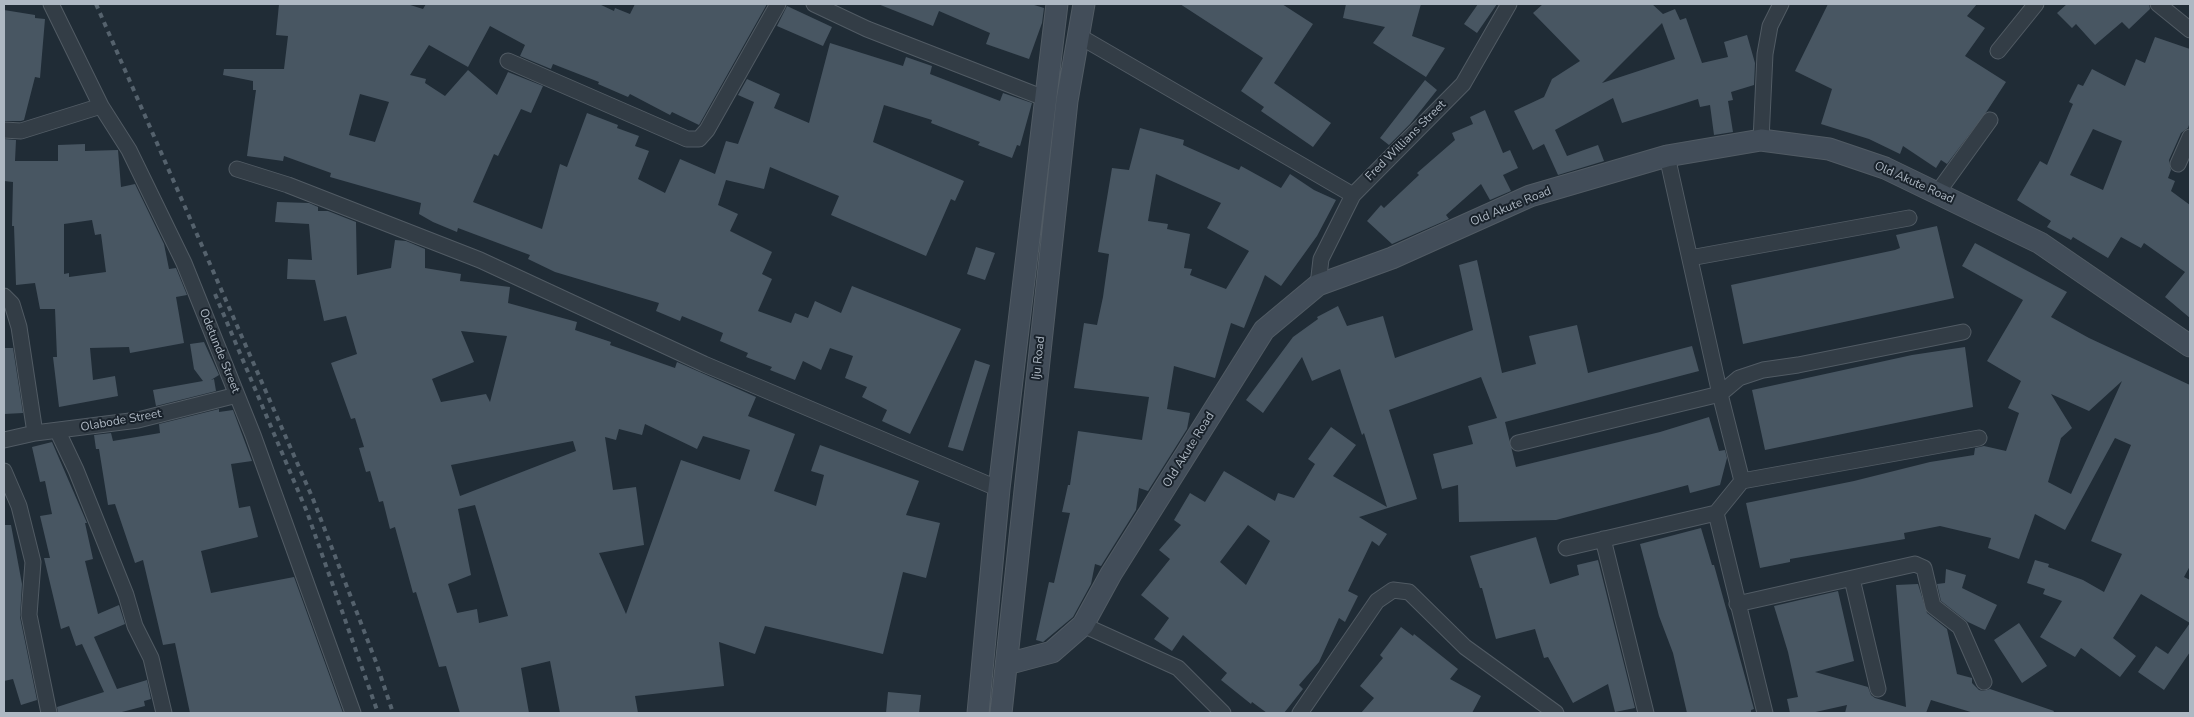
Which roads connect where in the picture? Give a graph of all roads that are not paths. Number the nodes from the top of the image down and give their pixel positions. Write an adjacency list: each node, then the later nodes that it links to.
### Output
1 (51, 4): 15 (street, Odetunde Street)
2 (778, 4): 13 (street)
3 (814, 4): 14 (street)
4 (1057, 4): 14 (street, Iju Road)
5 (1084, 4): 11 (street, Iju Road)
6 (1509, 4): 24 (street, Fred Willians Street)
7 (1782, 4): 19 (street)
8 (2036, 4): 12 (street)
9 (2158, 4): 10 (street)
10 (2190, 30)
11 (1079, 36): 24 (street); 47 (street, Iju Road)
12 (1998, 51)
13 (508, 60)
14 (1044, 98): 40 (street, Iju Road)
15 (101, 106): 17 (street); 32 (street, Odetunde Street)
16 (1990, 120): 23 (street)
17 (4, 130)
18 (2190, 137): 21 (street)
19 (1761, 140): 20 (street, Old Akute Road); 23 (street, Old Akute Road)
20 (1667, 156): 26 (street); 27 (street, Old Akute Road)
21 (2178, 164)
22 (237, 169): 40 (street)
23 (1938, 192): 30 (street, Old Akute Road)
24 (1353, 195): 27 (street, Fred Willians Street)
25 (1909, 218): 26 (street)
26 (1690, 258): 31 (street)
27 (1318, 285): 46 (street, Old Akute Road)
28 (4, 296): 34 (street)
29 (1963, 332): 31 (street)
30 (2190, 346)
31 (1720, 394): 37 (street); 39 (street)
32 (237, 395): 33 (street, Olabode Street); 52 (street, Odetunde Street)
33 (58, 432): 34 (street, Olabode Street); 51 (street)
34 (35, 433): 36 (street, Olabode Street)
35 (1979, 438): 39 (street)
36 (4, 440)
37 (1518, 443)
38 (4, 471): 50 (street)
39 (1742, 481): 41 (street)
40 (999, 489): 53 (street, Iju Road)
41 (1716, 513): 42 (street); 45 (street)
42 (1603, 539): 43 (street); 58 (street)
43 (1566, 548)
44 (1852, 579): 45 (street); 48 (street); 49 (street)
45 (1737, 604): 59 (street)
46 (1083, 625): 47 (street, Old Akute Road); 55 (street)
47 (1007, 664): 54 (street, Iju Road)
48 (1984, 682)
49 (1878, 690)
50 (49, 713)
51 (164, 713)
52 (353, 713)
53 (978, 713)
54 (1001, 713)
55 (1222, 713)
56 (1300, 713): 57 (street)
57 (1556, 713)
58 (1646, 713)
59 (1765, 713)

